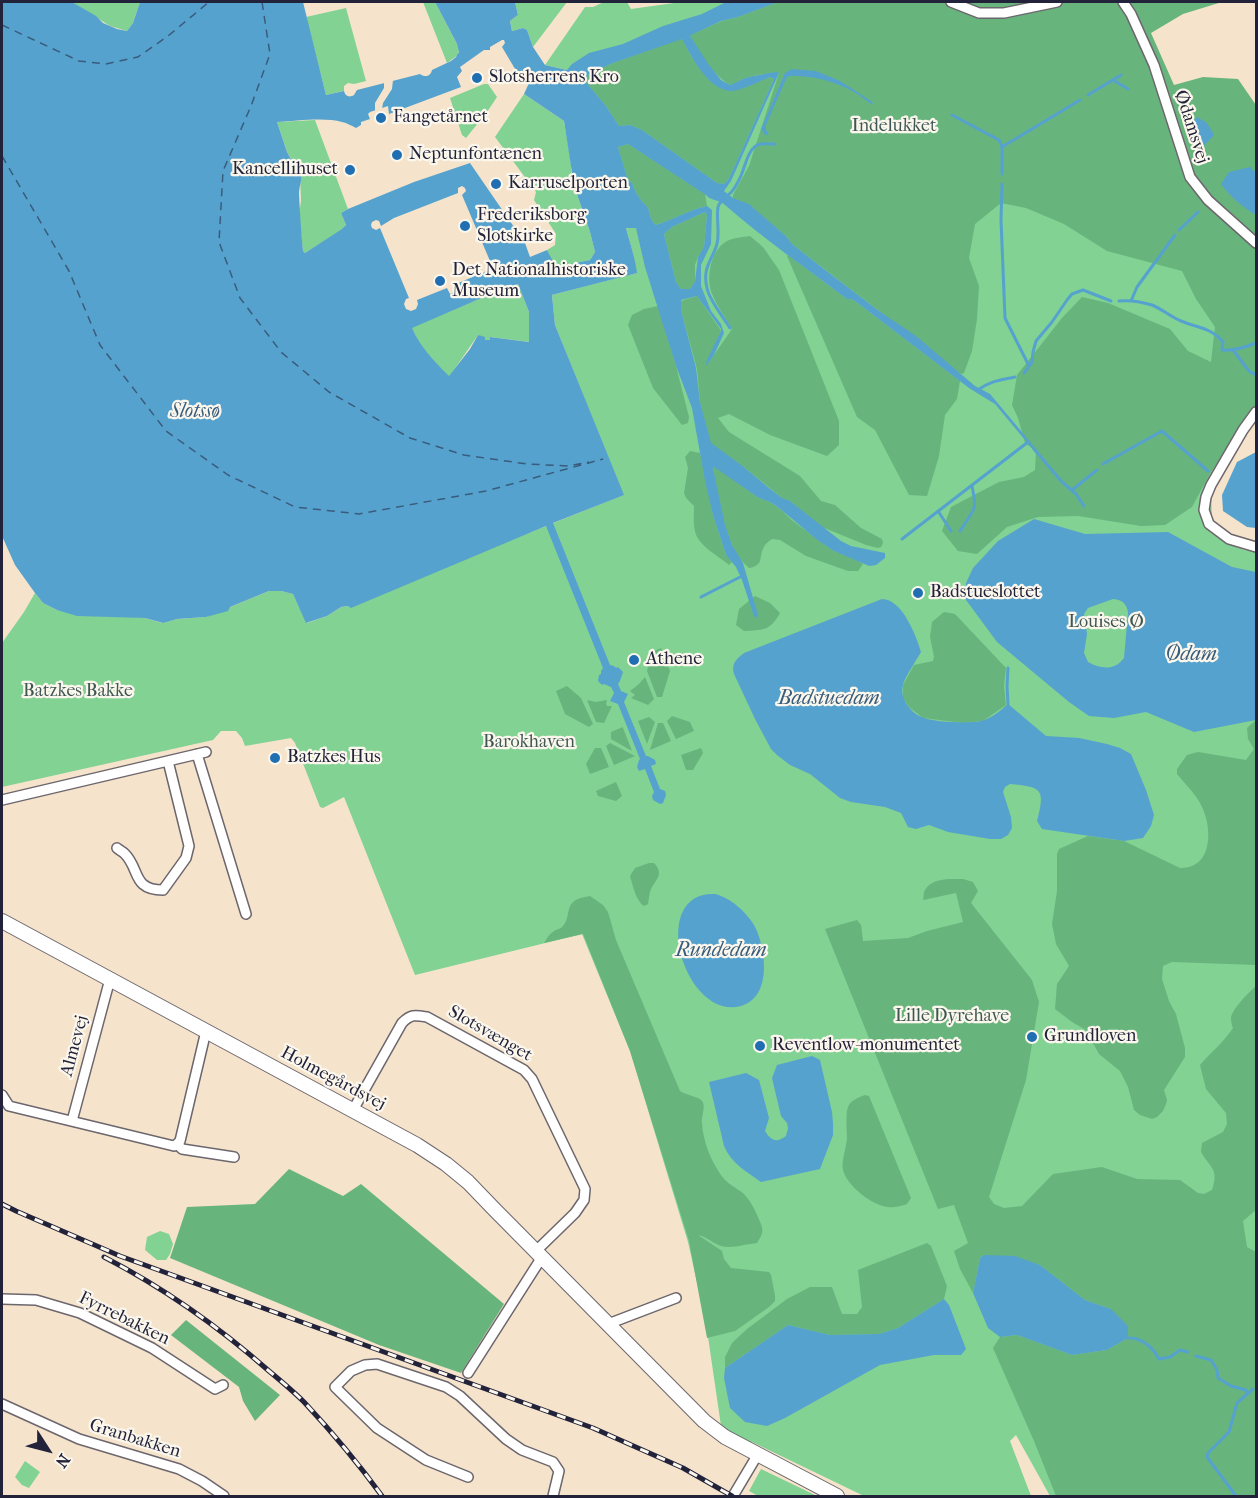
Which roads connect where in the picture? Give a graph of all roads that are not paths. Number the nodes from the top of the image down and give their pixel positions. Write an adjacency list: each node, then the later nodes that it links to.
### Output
1 (951, 2): 2 (street)
2 (1057, 2)
3 (1123, 2): 4 (street, Ødamsvej)
4 (1257, 243)
5 (1257, 412): 6 (street)
6 (1257, 547)
7 (168, 761): 8 (street); 9 (street); 10 (street)
8 (2, 800)
9 (117, 848)
10 (246, 914)
11 (2, 921): 12 (street, Holmegårdsvej)
12 (110, 979): 13 (street, Holmegårdsvej); 16 (street, Almevej)
13 (206, 1031): 15 (street, Holmegårdsvej); 17 (street)
14 (2, 1095): 16 (street)
15 (353, 1110): 19 (street, Holmegårdsvej); 19 (street, Slotsvænget)
16 (72, 1121): 17 (street)
17 (177, 1144): 18 (street)
18 (234, 1156)
19 (539, 1254): 22 (street, Holmegårdsvej); 23 (street)
20 (676, 1298): 22 (street)
21 (2, 1299): 24 (street, Fyrrebakken)
22 (608, 1324): 26 (street, Holmegårdsvej)
23 (468, 1373)
24 (223, 1385)
25 (2, 1404): 29 (street, Granbakken)
26 (758, 1454): 28 (street, Holmegårdsvej); 31 (street)
27 (468, 1477): 30 (street)
28 (823, 1488): 32 (street, Holmegårdsvej); 33 (street, Holmegårdsvej)
29 (224, 1497)
30 (553, 1497)
31 (733, 1497)
32 (837, 1497)
33 (845, 1497)

